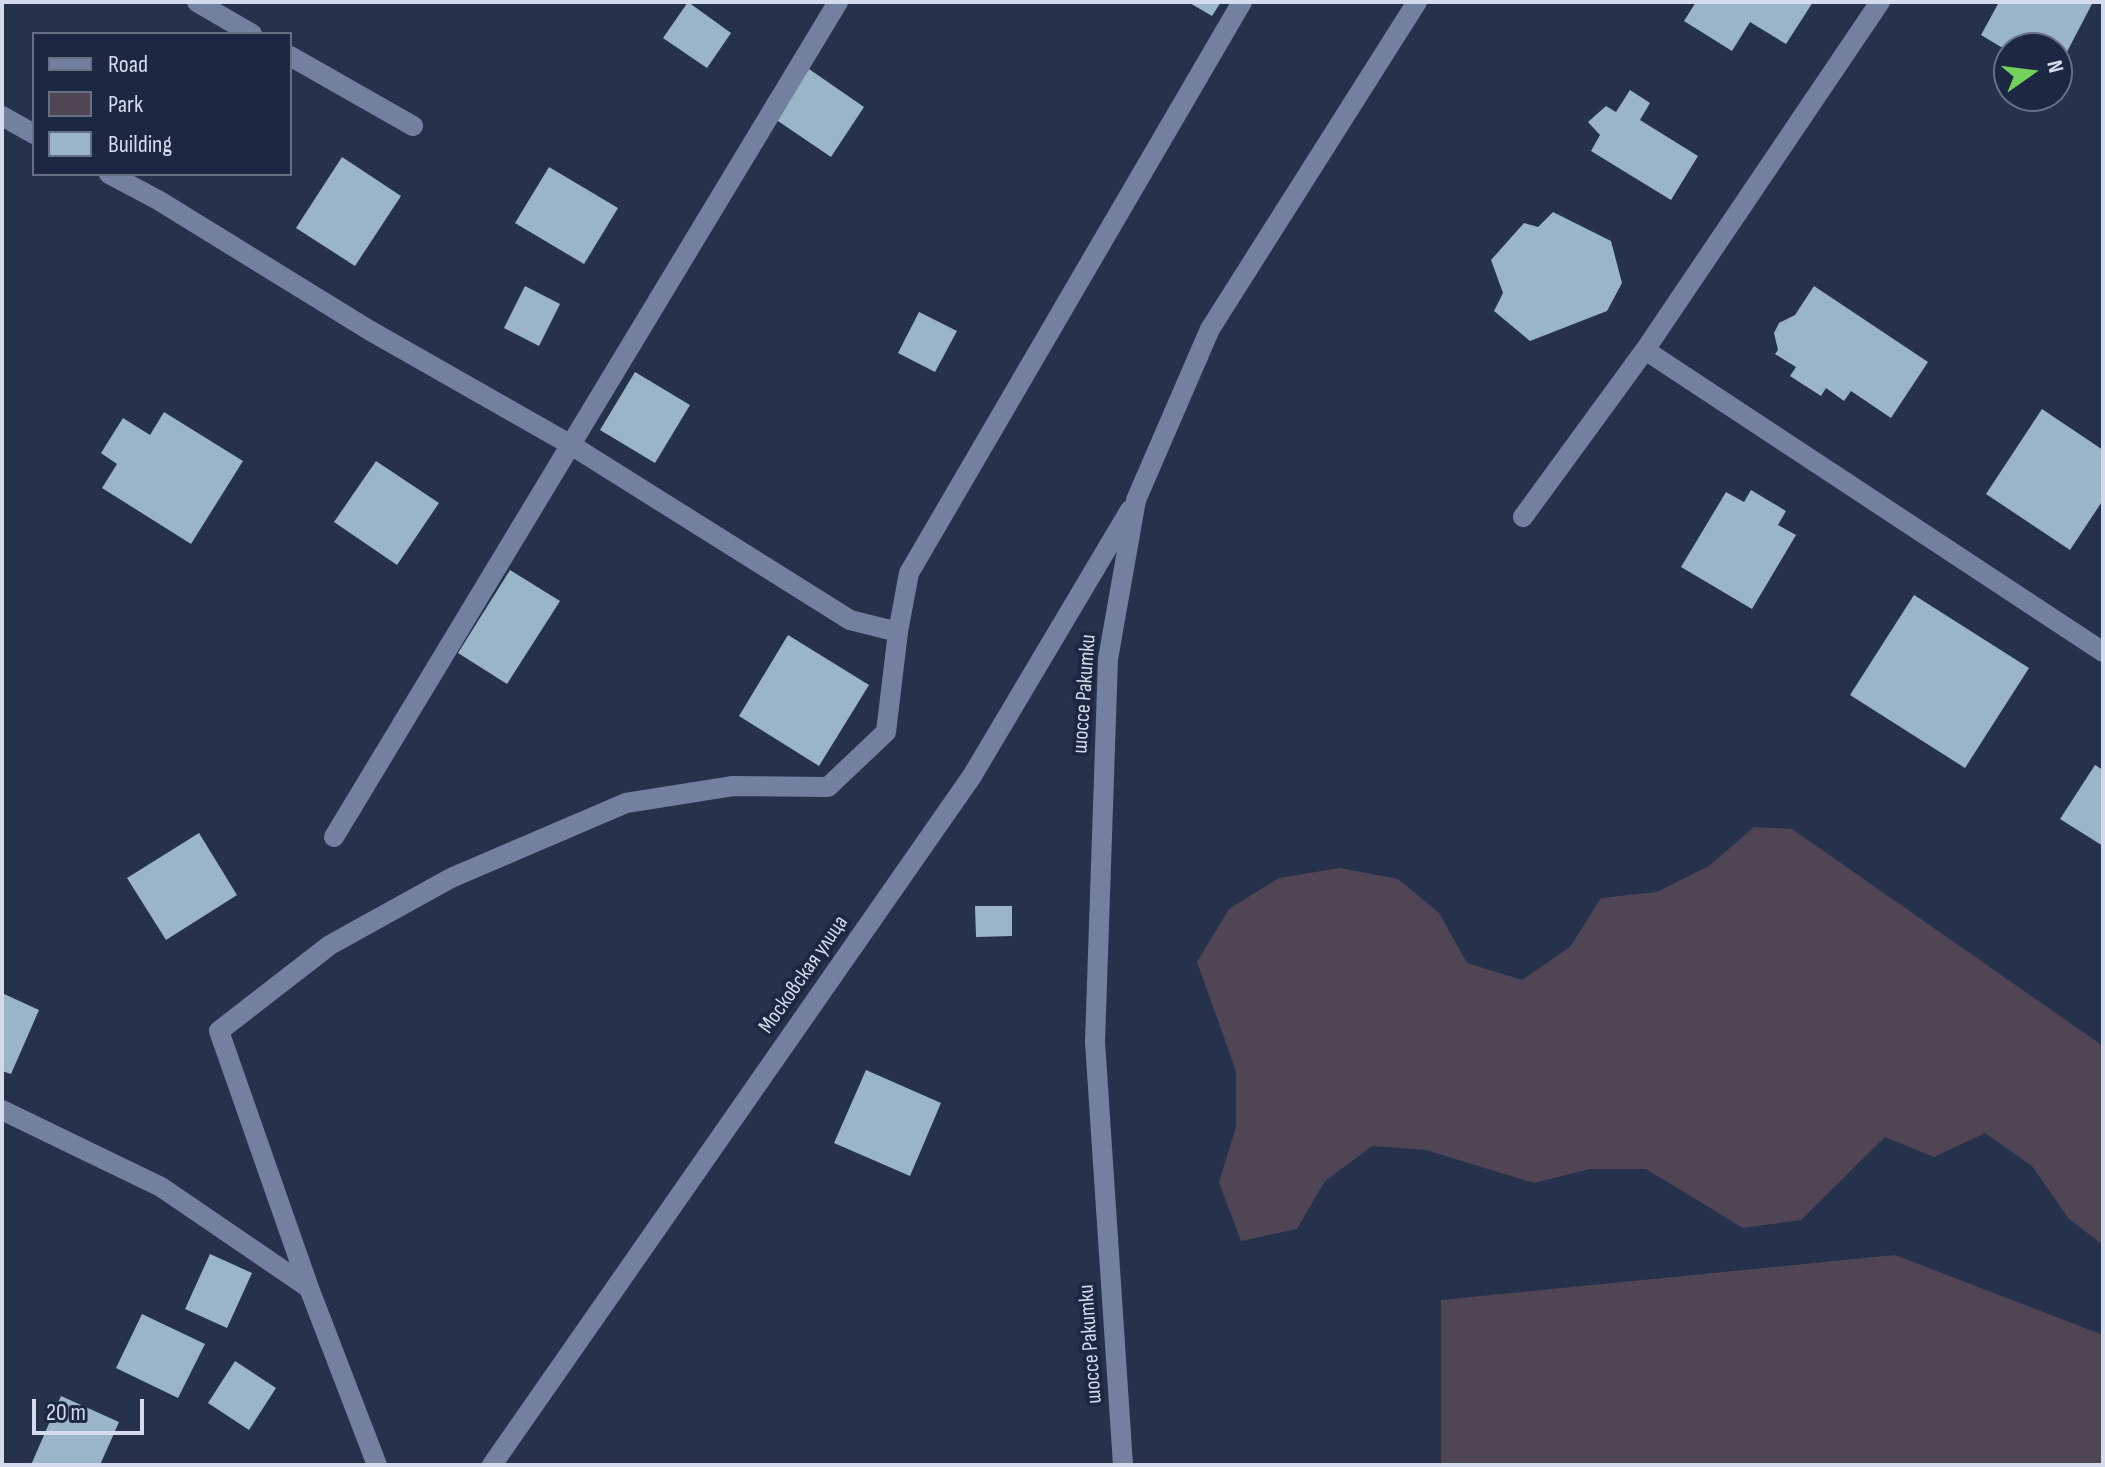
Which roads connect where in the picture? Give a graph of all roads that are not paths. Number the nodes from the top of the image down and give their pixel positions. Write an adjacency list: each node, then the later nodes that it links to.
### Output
1 (197, 2): 6 (street)
2 (838, 2): 13 (street)
3 (1242, 2): 16 (street)
4 (1417, 2): 14 (street, шоссе Ракитки)
5 (1880, 2): 12 (street)
6 (249, 32)
7 (292, 57): 9 (street)
8 (2, 116): 10 (street)
9 (413, 126)
10 (32, 133)
11 (113, 176): 13 (street)
12 (1645, 350): 15 (street); 17 (street)
13 (571, 445): 16 (street); 18 (street)
14 (1136, 500): 22 (street, Московская улица); 23 (street, шоссе Ракитки)
15 (1523, 517)
16 (898, 632): 20 (street)
17 (2103, 652)
18 (334, 837)
19 (2, 1110): 20 (street)
20 (309, 1288): 21 (street)
21 (377, 1465)
22 (492, 1465)
23 (1123, 1465)

